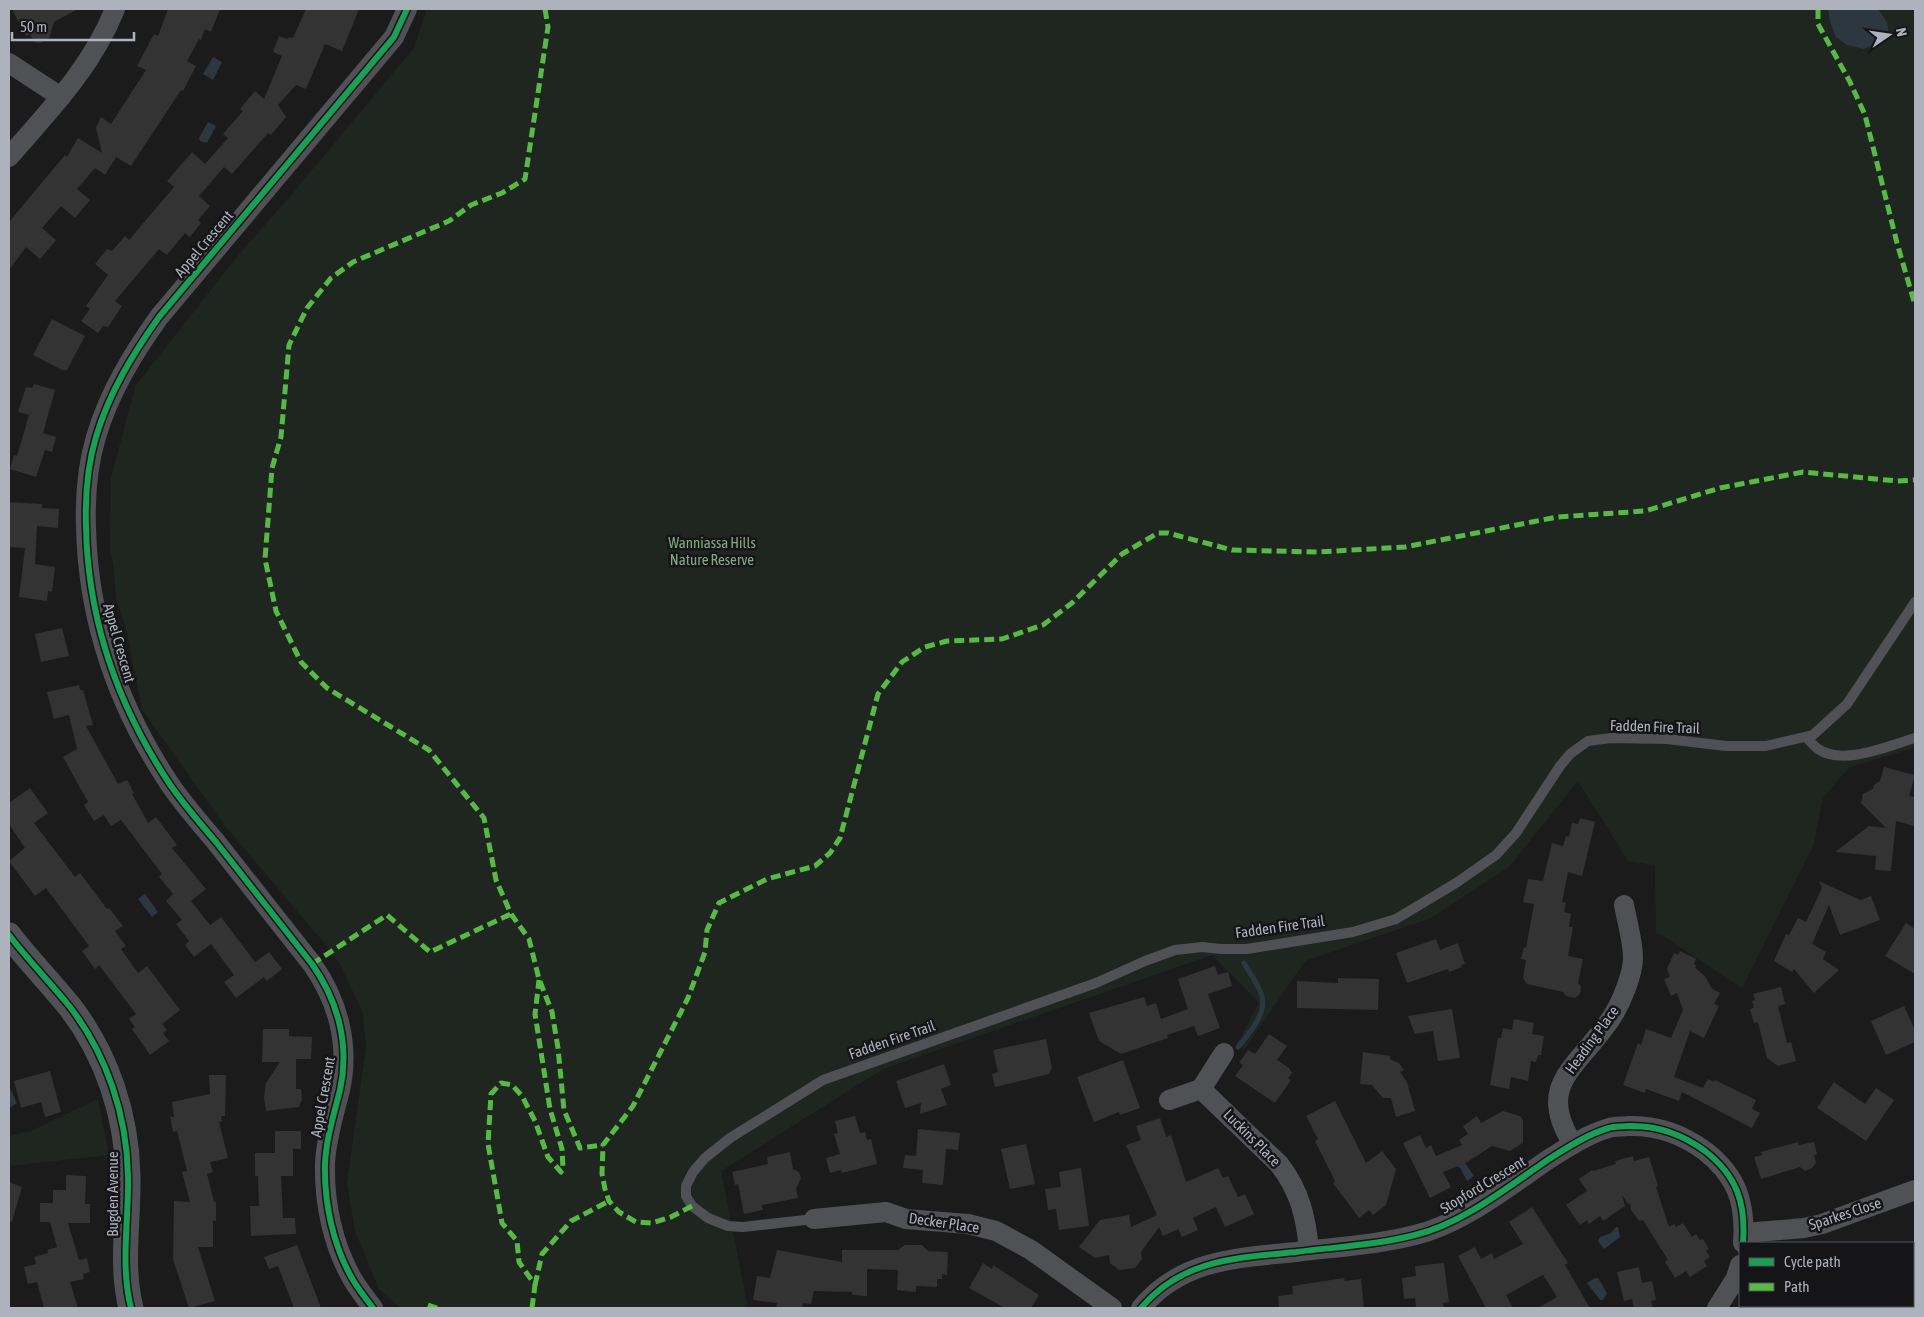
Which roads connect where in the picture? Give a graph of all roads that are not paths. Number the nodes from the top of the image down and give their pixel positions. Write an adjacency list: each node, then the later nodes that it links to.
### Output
1 (115, 9): 4 (street)
2 (407, 9): 21 (street, Appel Crescent)
3 (9, 63): 4 (street)
4 (61, 97): 5 (street)
5 (9, 157)
6 (1915, 602): 7 (lane, Fadden Fire Trail)
7 (1807, 738): 8 (lane); 16 (lane, Fadden Fire Trail)
8 (1915, 738)
9 (1624, 905): 14 (street, Heading Place)
10 (9, 935): 20 (street, Bugden Avenue)
11 (1224, 1053): 12 (street)
12 (1201, 1089): 13 (street); 18 (street, Luckins Place)
13 (1169, 1100)
14 (1573, 1144): 17 (street, Stopford Crescent); 18 (street, Stopford Crescent)
15 (1915, 1190): 17 (street, Sparkes Close)
16 (814, 1220): 22 (street, Decker Place)
17 (1743, 1238)
18 (1309, 1250): 23 (street, Stopford Crescent)
19 (1739, 1268): 24 (street)
20 (130, 1308)
21 (373, 1308)
22 (1112, 1308)
23 (1141, 1308)
24 (1717, 1308)

